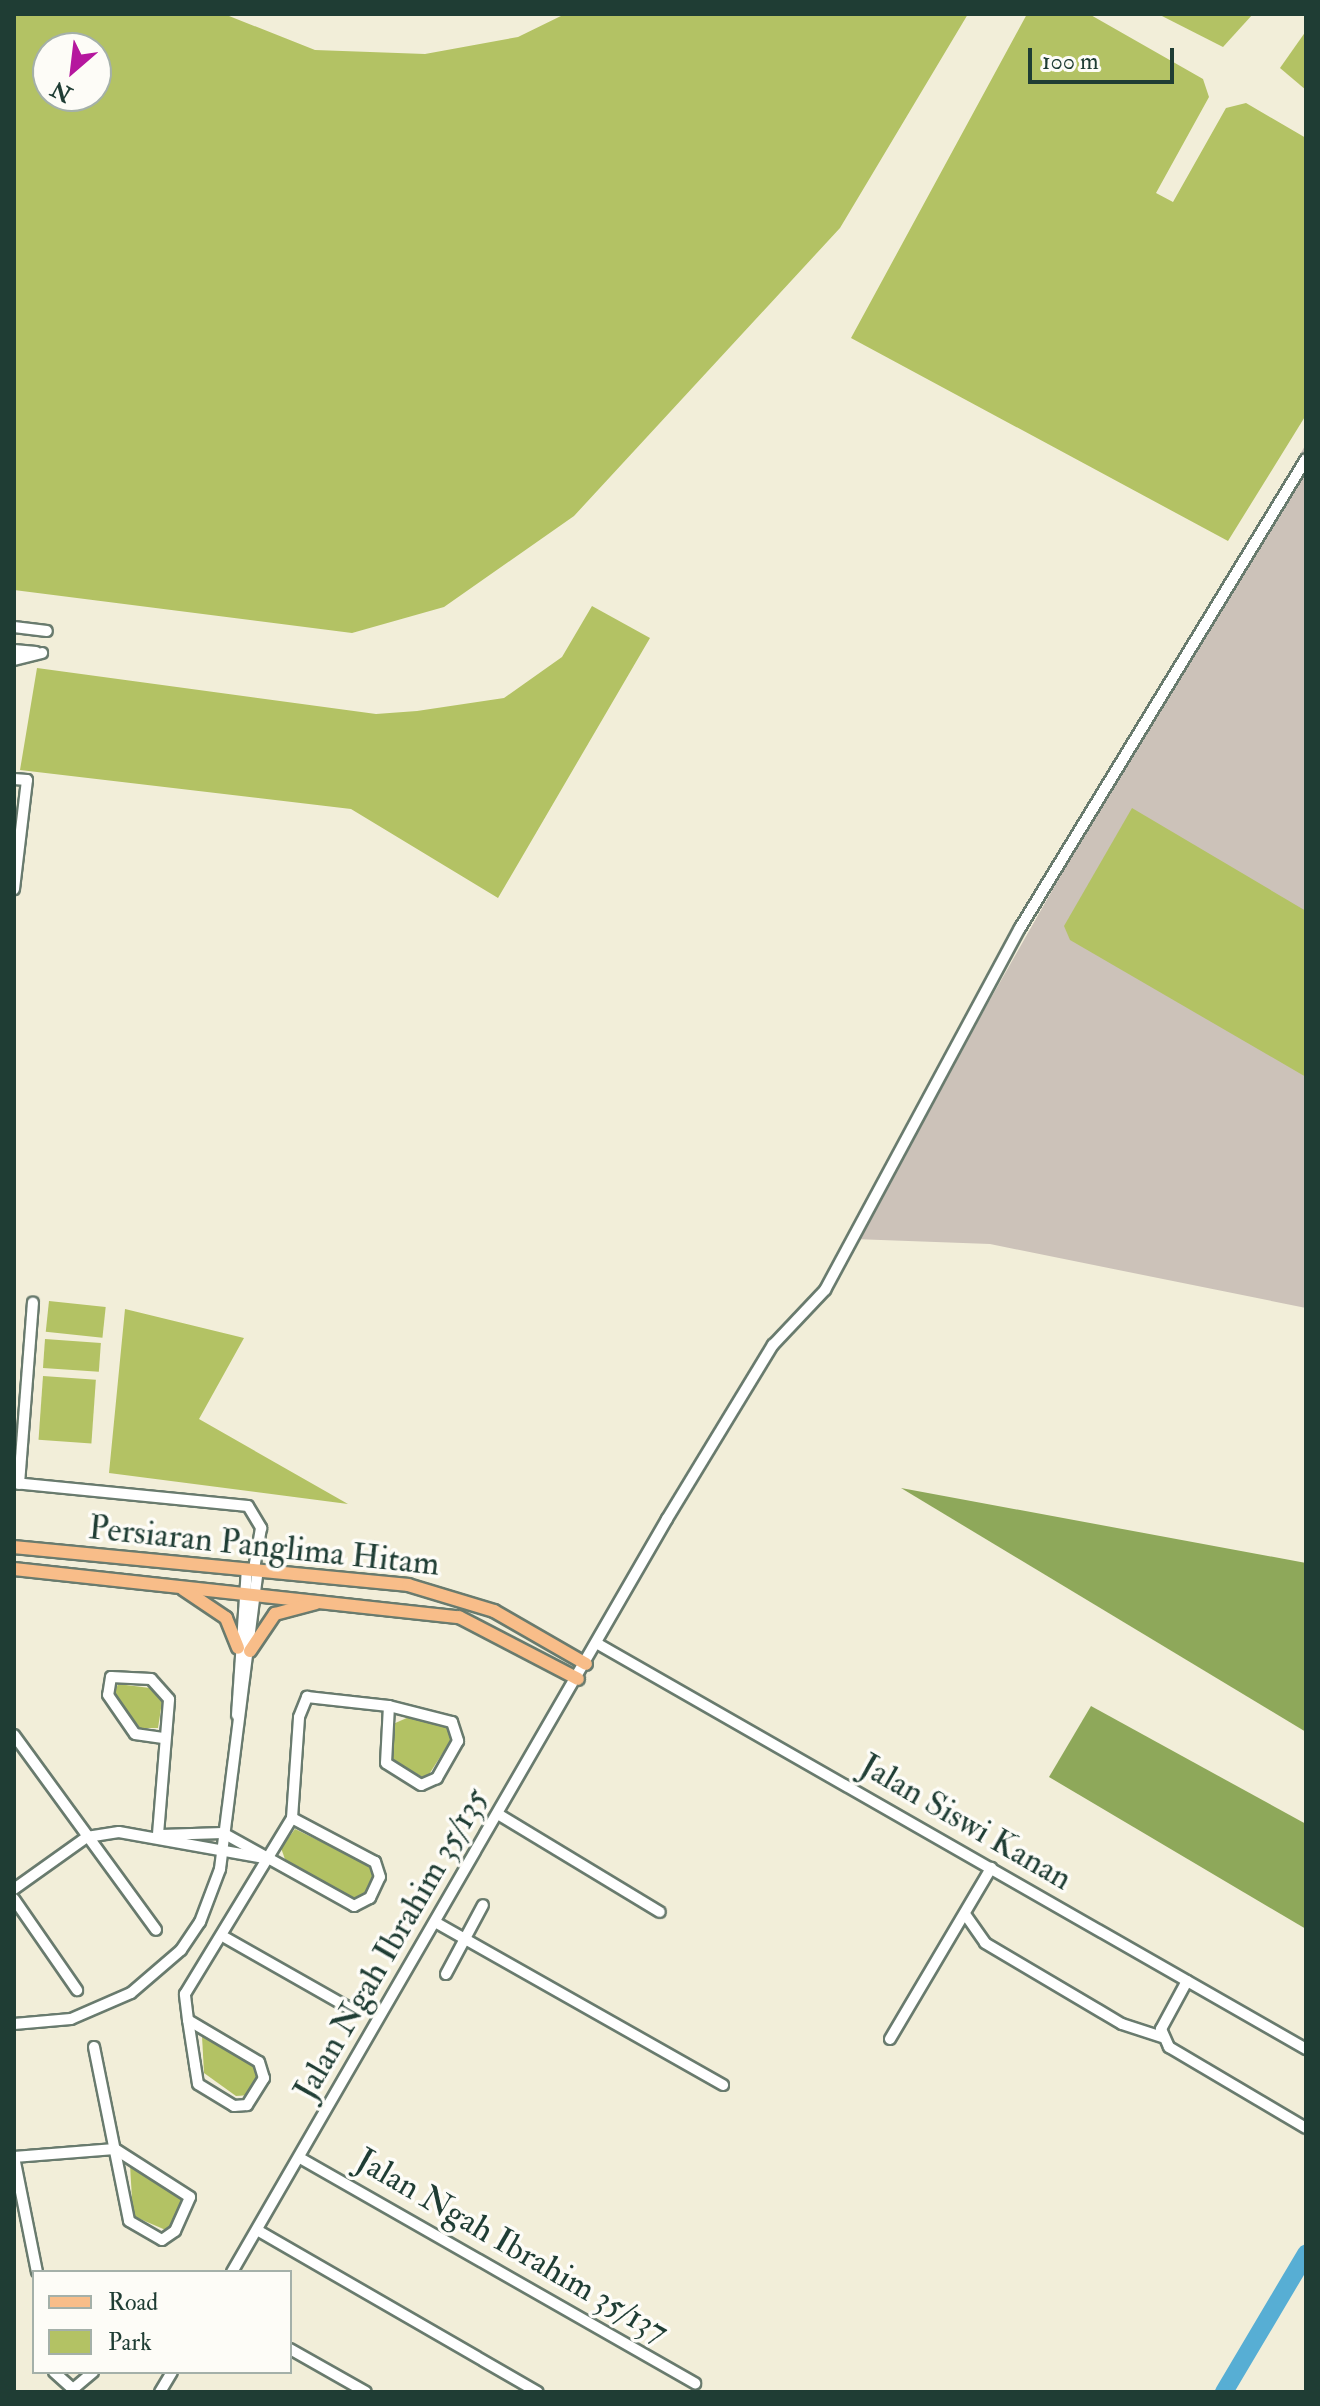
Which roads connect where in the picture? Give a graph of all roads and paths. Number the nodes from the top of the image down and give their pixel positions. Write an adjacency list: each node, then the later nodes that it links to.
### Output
1 (1306, 459): 16 (street, Jalan Ngah Ibrahim 35/135)
2 (14, 627): 3 (street)
3 (47, 631)
4 (14, 650): 5 (street)
5 (14, 660)
6 (14, 779): 7 (street)
7 (14, 889)
8 (33, 1303): 9 (street)
9 (16, 1484): 12 (street)
10 (14, 1547): 12 (main road, Persiaran Panglima Hitam)
11 (14, 1569): 13 (main road, Persiaran Panglima Hitam)
12 (253, 1569): 14 (street); 18 (main road, Persiaran Panglima Hitam)
13 (169, 1584): 14 (main road, Persiaran Panglima Hitam); 17 (main road)
14 (250, 1592): 15 (main road, Persiaran Panglima Hitam); 17 (street)
15 (335, 1600): 17 (main road); 19 (main road, Persiaran Panglima Hitam)
16 (598, 1644): 18 (street, Jalan Ngah Ibrahim 35/135); 30 (street, Jalan Siswi Kanan)
17 (244, 1650): 25 (street)
18 (586, 1664): 19 (street, Jalan Ngah Ibrahim 35/135)
19 (578, 1679): 23 (street, Jalan Ngah Ibrahim 35/135)
20 (389, 1706): 20 (street); 24 (street)
21 (14, 1735): 27 (street)
22 (165, 1738): 22 (street); 26 (street)
23 (498, 1814): 34 (street); 36 (street, Jalan Ngah Ibrahim 35/135)
24 (292, 1818): 29 (street); 29 (street)
25 (223, 1833): 26 (street); 28 (street); 29 (street)
26 (159, 1834): 27 (street); 28 (street)
27 (87, 1837): 31 (street); 37 (street)
28 (222, 1849): 29 (street); 45 (street)
29 (269, 1859): 38 (street)
30 (991, 1868): 35 (street); 41 (street, Jalan Siswi Kanan)
31 (14, 1889)
32 (14, 1899): 42 (street)
33 (483, 1905): 39 (street)
34 (660, 1912)
35 (965, 1914): 46 (street); 47 (street)
36 (435, 1922): 39 (street); 54 (street, Jalan Ngah Ibrahim 35/135)
37 (156, 1930)
38 (226, 1938): 43 (street); 44 (street)
39 (465, 1939): 40 (street); 50 (street)
40 (446, 1974)
41 (1187, 1981): 46 (street); 49 (street, Jalan Siswi Kanan)
42 (77, 1990)
43 (349, 2008)
44 (188, 2020): 44 (street)
45 (14, 2024)
46 (1162, 2037): 51 (street)
47 (890, 2039)
48 (94, 2047): 52 (street)
49 (1306, 2049)
50 (723, 2085)
51 (1306, 2128)
52 (115, 2149): 52 (street); 53 (street)
53 (14, 2157): 56 (street)
54 (300, 2158): 55 (street, Jalan Ngah Ibrahim 35/135); 62 (street, Jalan Ngah Ibrahim 35/137)
55 (257, 2230): 57 (street, Jalan Ngah Ibrahim 35/135); 65 (street)
56 (37, 2270)
57 (233, 2270)
58 (292, 2350): 64 (street)
59 (56, 2374): 60 (street)
60 (91, 2374)
61 (171, 2374): 63 (street)
62 (695, 2383)
63 (160, 2392)
64 (366, 2392)
65 (538, 2392)

